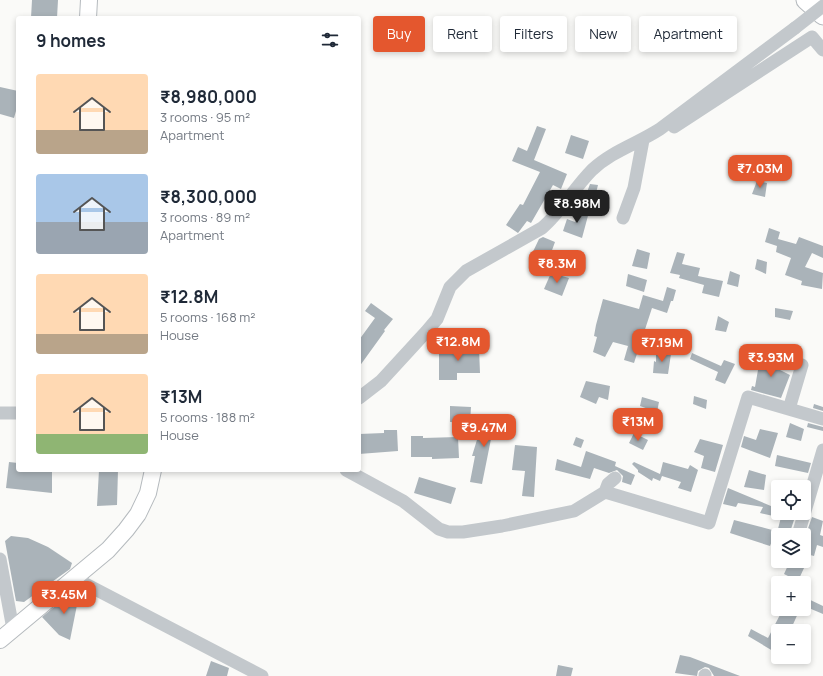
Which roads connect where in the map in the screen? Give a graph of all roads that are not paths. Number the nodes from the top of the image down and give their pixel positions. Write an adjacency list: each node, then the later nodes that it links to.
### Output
1 (89, 0): 5 (main road)
2 (806, 0): 4 (highway)
3 (823, 6): 7 (street, bridge)
4 (823, 15)
5 (88, 16)
6 (823, 50): 7 (street)
7 (655, 132): 8 (street)
8 (643, 140): 9 (street); 11 (street)
9 (623, 218)
10 (802, 365): 12 (street)
11 (361, 396)
12 (789, 409): 15 (street); 20 (street)
13 (0, 413): 14 (street)
14 (16, 413)
15 (823, 419)
16 (823, 450): 21 (street)
17 (153, 472): 23 (main road)
18 (350, 472): 20 (street)
19 (614, 478): 20 (street)
20 (604, 492)
21 (800, 528)
22 (0, 559): 24 (street)
23 (74, 578): 24 (main road); 26 (street)
24 (13, 629): 25 (main road)
25 (0, 640)
26 (262, 676)

